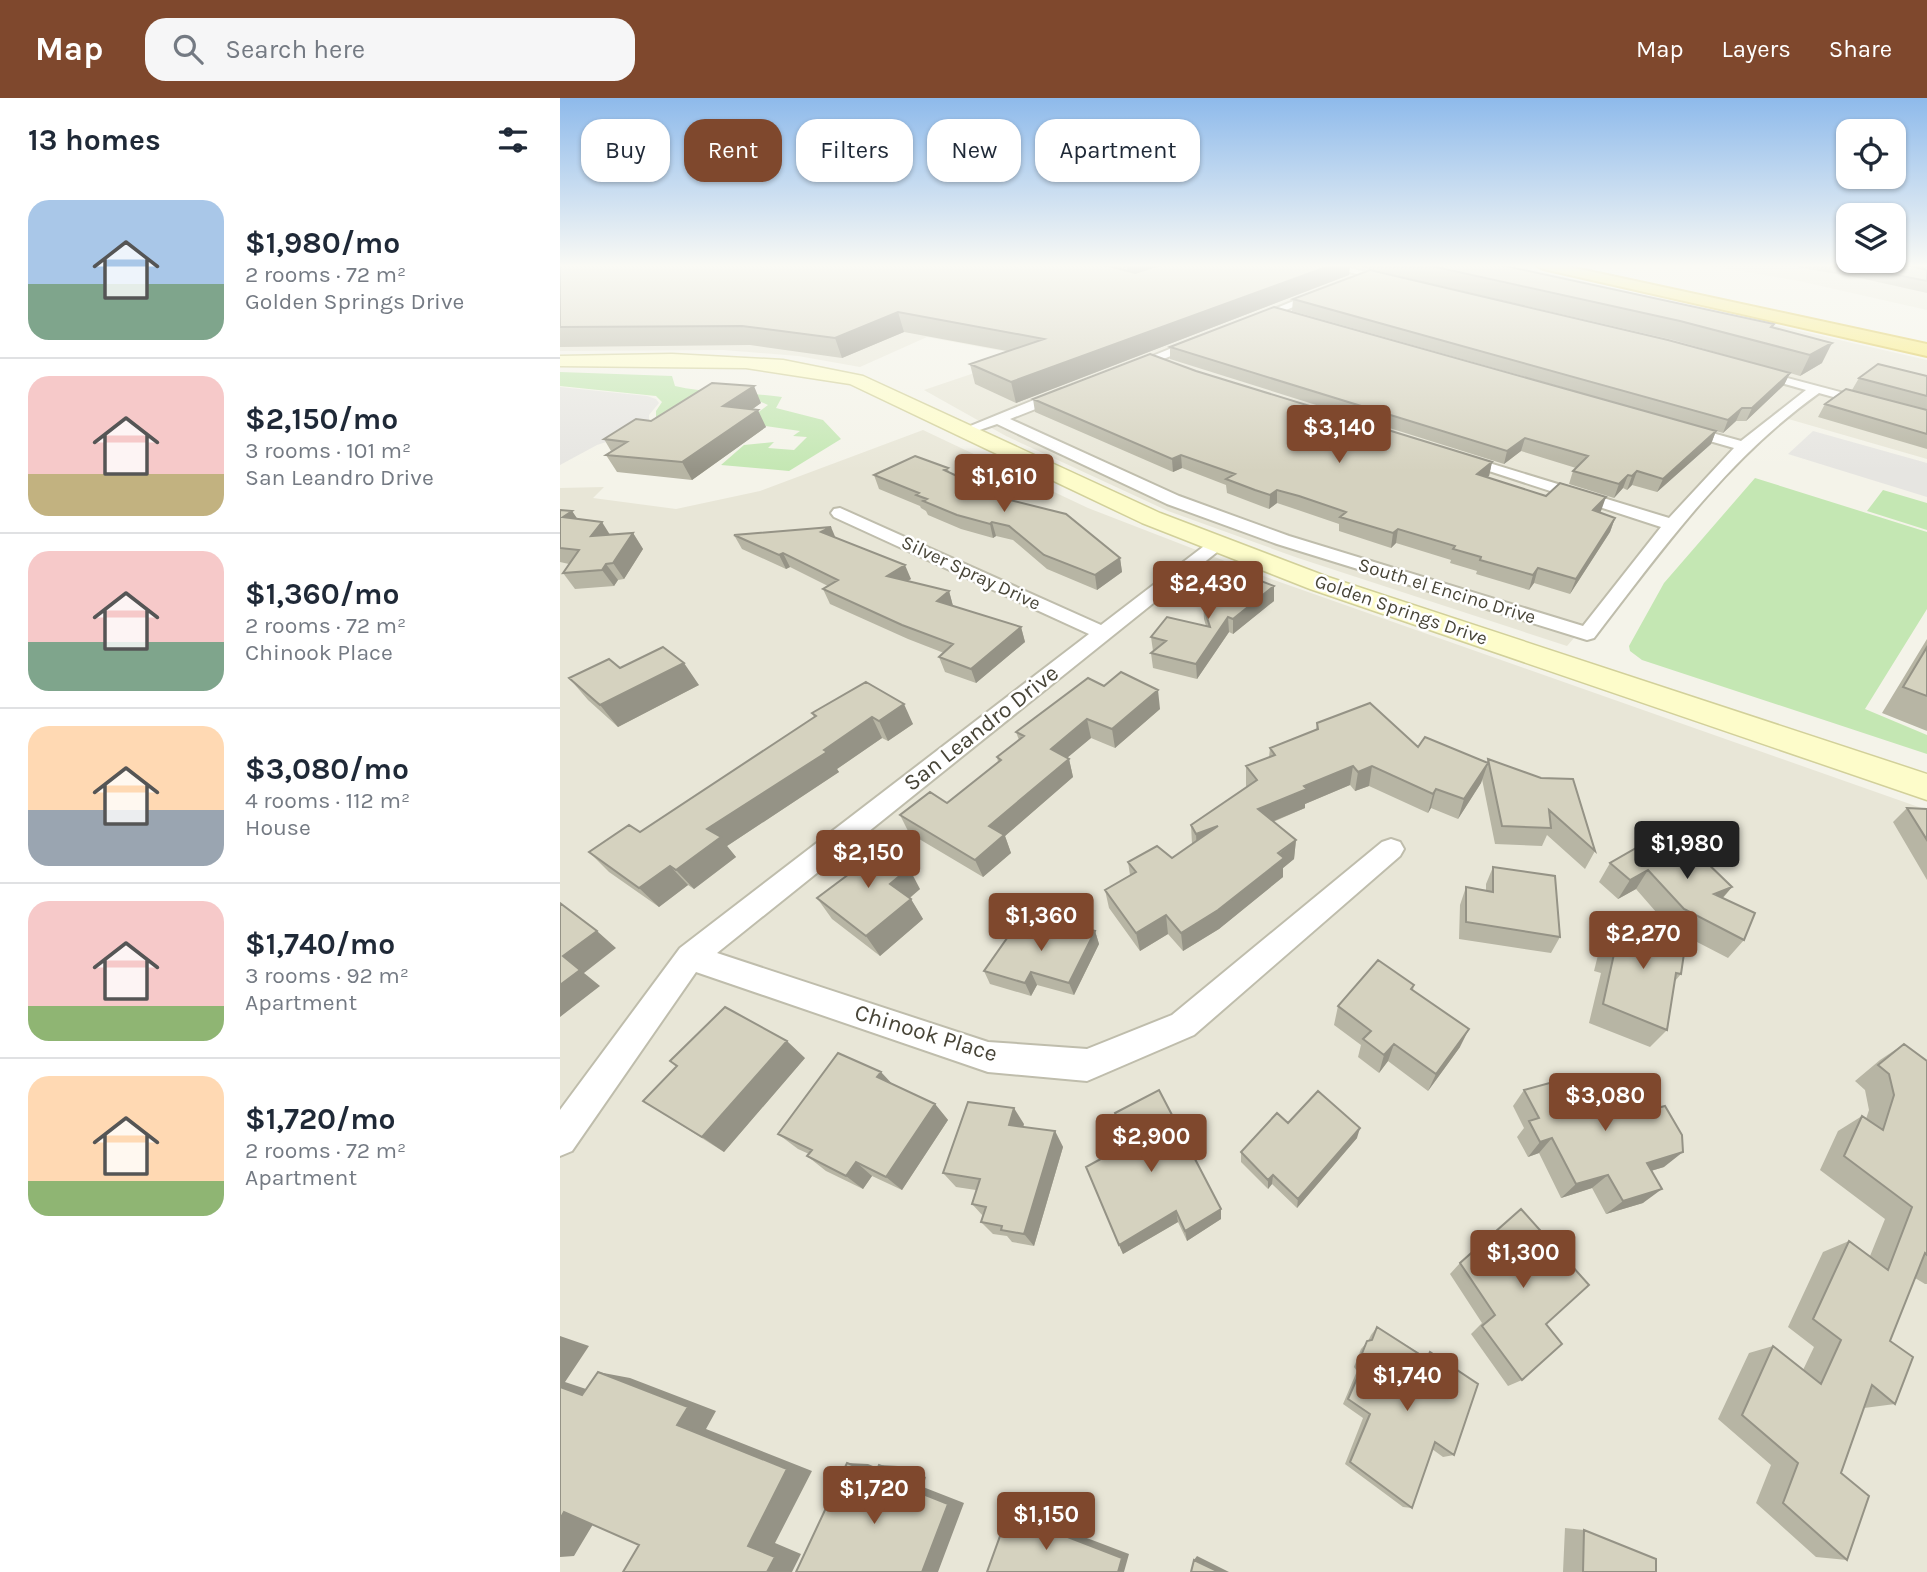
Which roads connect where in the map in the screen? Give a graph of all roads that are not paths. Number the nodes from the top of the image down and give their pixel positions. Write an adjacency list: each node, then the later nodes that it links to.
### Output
1 (1854, 334): 6 (highway)
2 (1884, 334): 5 (highway)
3 (1886, 334): 5 (highway)
4 (1214, 335): 7 (street)
5 (1927, 343)
6 (1927, 350)
7 (1153, 359): 9 (street); 11 (street)
8 (560, 361): 17 (main road, Golden Springs Drive)
9 (1177, 368)
10 (1742, 368): 13 (street)
11 (1115, 373)
12 (1078, 388): 14 (street)
13 (1816, 389): 15 (street); 18 (street, South el Encino Drive)
14 (997, 418): 17 (street); 21 (street, South el Encino Drive)
15 (1927, 419)
16 (1665, 424): 18 (street)
17 (965, 431): 22 (main road, Golden Springs Drive)
18 (1746, 447): 21 (street, South el Encino Drive)
19 (1437, 451): 21 (street)
20 (840, 513): 23 (street, Silver Spray Drive)
21 (1672, 525)
22 (1218, 544): 23 (street, San Leandro Drive); 24 (main road, Golden Springs Drive)
23 (1101, 632): 26 (street, San Leandro Drive)
24 (1927, 787)
25 (1391, 849): 26 (street, Chinook Place)
26 (690, 957): 27 (street, San Leandro Drive)
27 (560, 1139)

